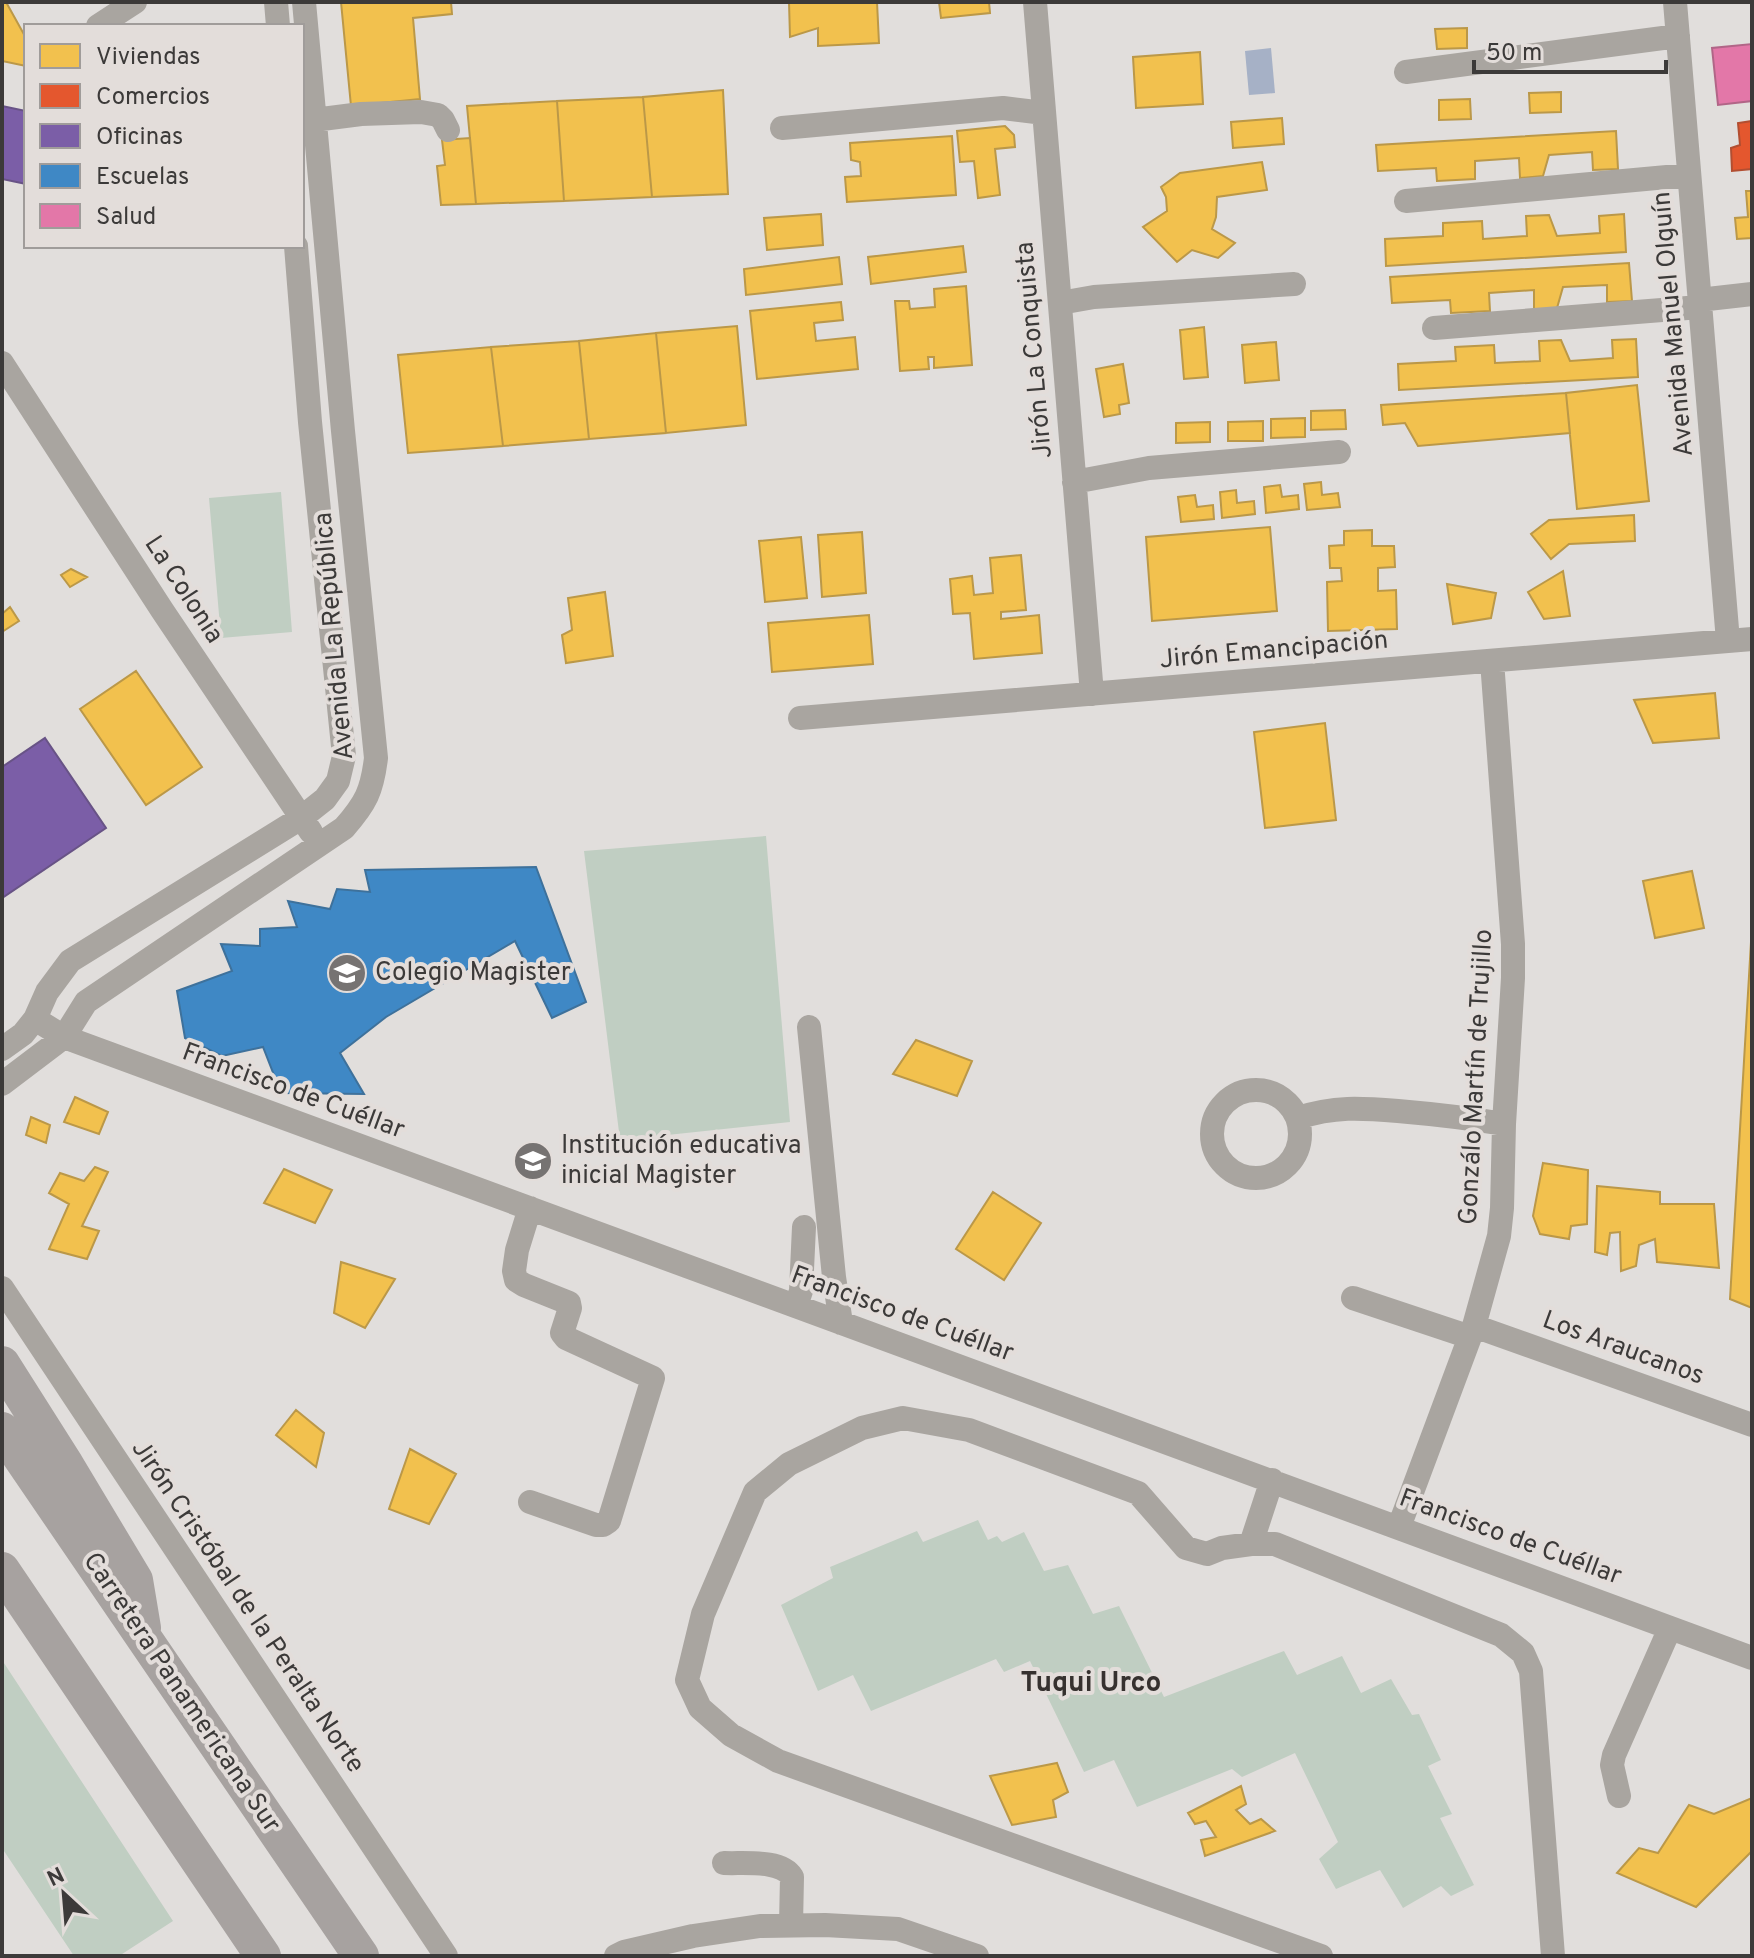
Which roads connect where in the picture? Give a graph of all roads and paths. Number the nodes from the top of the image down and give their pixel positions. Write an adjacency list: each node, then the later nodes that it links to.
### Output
1 (135, 2): 6 (street)
2 (276, 2): 7 (street)
3 (304, 2): 11 (street, Avenida La República)
4 (1035, 2): 10 (street, Jirón La Conquista)
5 (1675, 2): 8 (street, Avenida Manuel Olguín)
6 (101, 24)
7 (278, 24)
8 (1678, 36): 9 (street); 14 (street, Avenida Manuel Olguín)
9 (1406, 72)
10 (1044, 113): 12 (street); 19 (street, Jirón La Conquista)
11 (314, 120): 13 (street); 30 (street, Avenida La República)
12 (782, 128)
13 (448, 130)
14 (1689, 175): 15 (street); 20 (street, Avenida Manuel Olguín)
15 (1406, 201)
16 (296, 248): 29 (street, Avenida La República)
17 (1294, 284): 19 (street)
18 (1752, 294): 20 (street)
19 (1060, 303): 24 (street, Jirón La Conquista)
20 (1700, 303): 21 (street); 25 (street, Avenida Manuel Olguín)
21 (1434, 328)
22 (2, 363): 29 (street, La Colonia)
23 (1339, 452): 24 (street)
24 (1074, 482): 27 (street, Jirón La Conquista)
25 (1740, 640): 26 (street, Jirón Emancipación)
26 (1492, 661): 27 (street, Jirón Emancipación); 37 (street, Gonzálo Martín de Trujillo)
27 (1092, 694): 28 (street, Jirón Emancipación)
28 (800, 718)
29 (301, 818): 30 (street, La Colonia); 31 (street, Avenida La República)
30 (320, 845): 33 (street, Avenida La República)
31 (35, 1019): 33 (street, Francisco de Cuéllar); 34 (street, Avenida La República)
32 (809, 1027): 43 (street)
33 (64, 1037): 35 (street, Avenida La República); 38 (street, Francisco de Cuéllar)
34 (2, 1049)
35 (2, 1084)
36 (1298, 1118): 37 (street)
37 (1504, 1124): 44 (street, Gonzálo Martín de Trujillo)
38 (530, 1208): 42 (street, Francisco de Cuéllar); 49 (street)
39 (804, 1227): 42 (street)
40 (2, 1288): 65 (street, Jirón Cristóbal de la Peralta Norte)
41 (1353, 1298): 44 (street, Los Araucanos)
42 (796, 1306): 43 (street, Francisco de Cuéllar)
43 (841, 1323): 48 (street, Francisco de Cuéllar)
44 (1472, 1332): 46 (street, Los Araucanos); 50 (street, Gonzálo Martín de Trujillo)
45 (2, 1364): 55 (highway)
46 (1752, 1425)
47 (2, 1430): 55 (highway, Carretera Panamericana Sur)
48 (1272, 1480): 50 (street, Francisco de Cuéllar); 51 (street)
49 (530, 1502)
50 (1399, 1527): 54 (street, Francisco de Cuéllar)
51 (1251, 1544): 68 (street); 69 (street)
52 (2, 1570): 57 (highway)
53 (2, 1595): 57 (highway)
54 (1670, 1628): 56 (street, Francisco de Cuéllar); 58 (street)
55 (144, 1638): 64 (highway, Carretera Panamericana Sur)
56 (1752, 1658)
57 (65, 1664): 59 (highway)
58 (1619, 1796)
59 (165, 1812): 62 (highway); 63 (highway)
60 (724, 1863): 61 (street)
61 (791, 1925): 66 (street); 67 (street)
62 (241, 1956)
63 (263, 1956)
64 (361, 1956)
65 (446, 1956)
66 (616, 1956)
67 (977, 1956)
68 (1321, 1956)
69 (1553, 1956)

